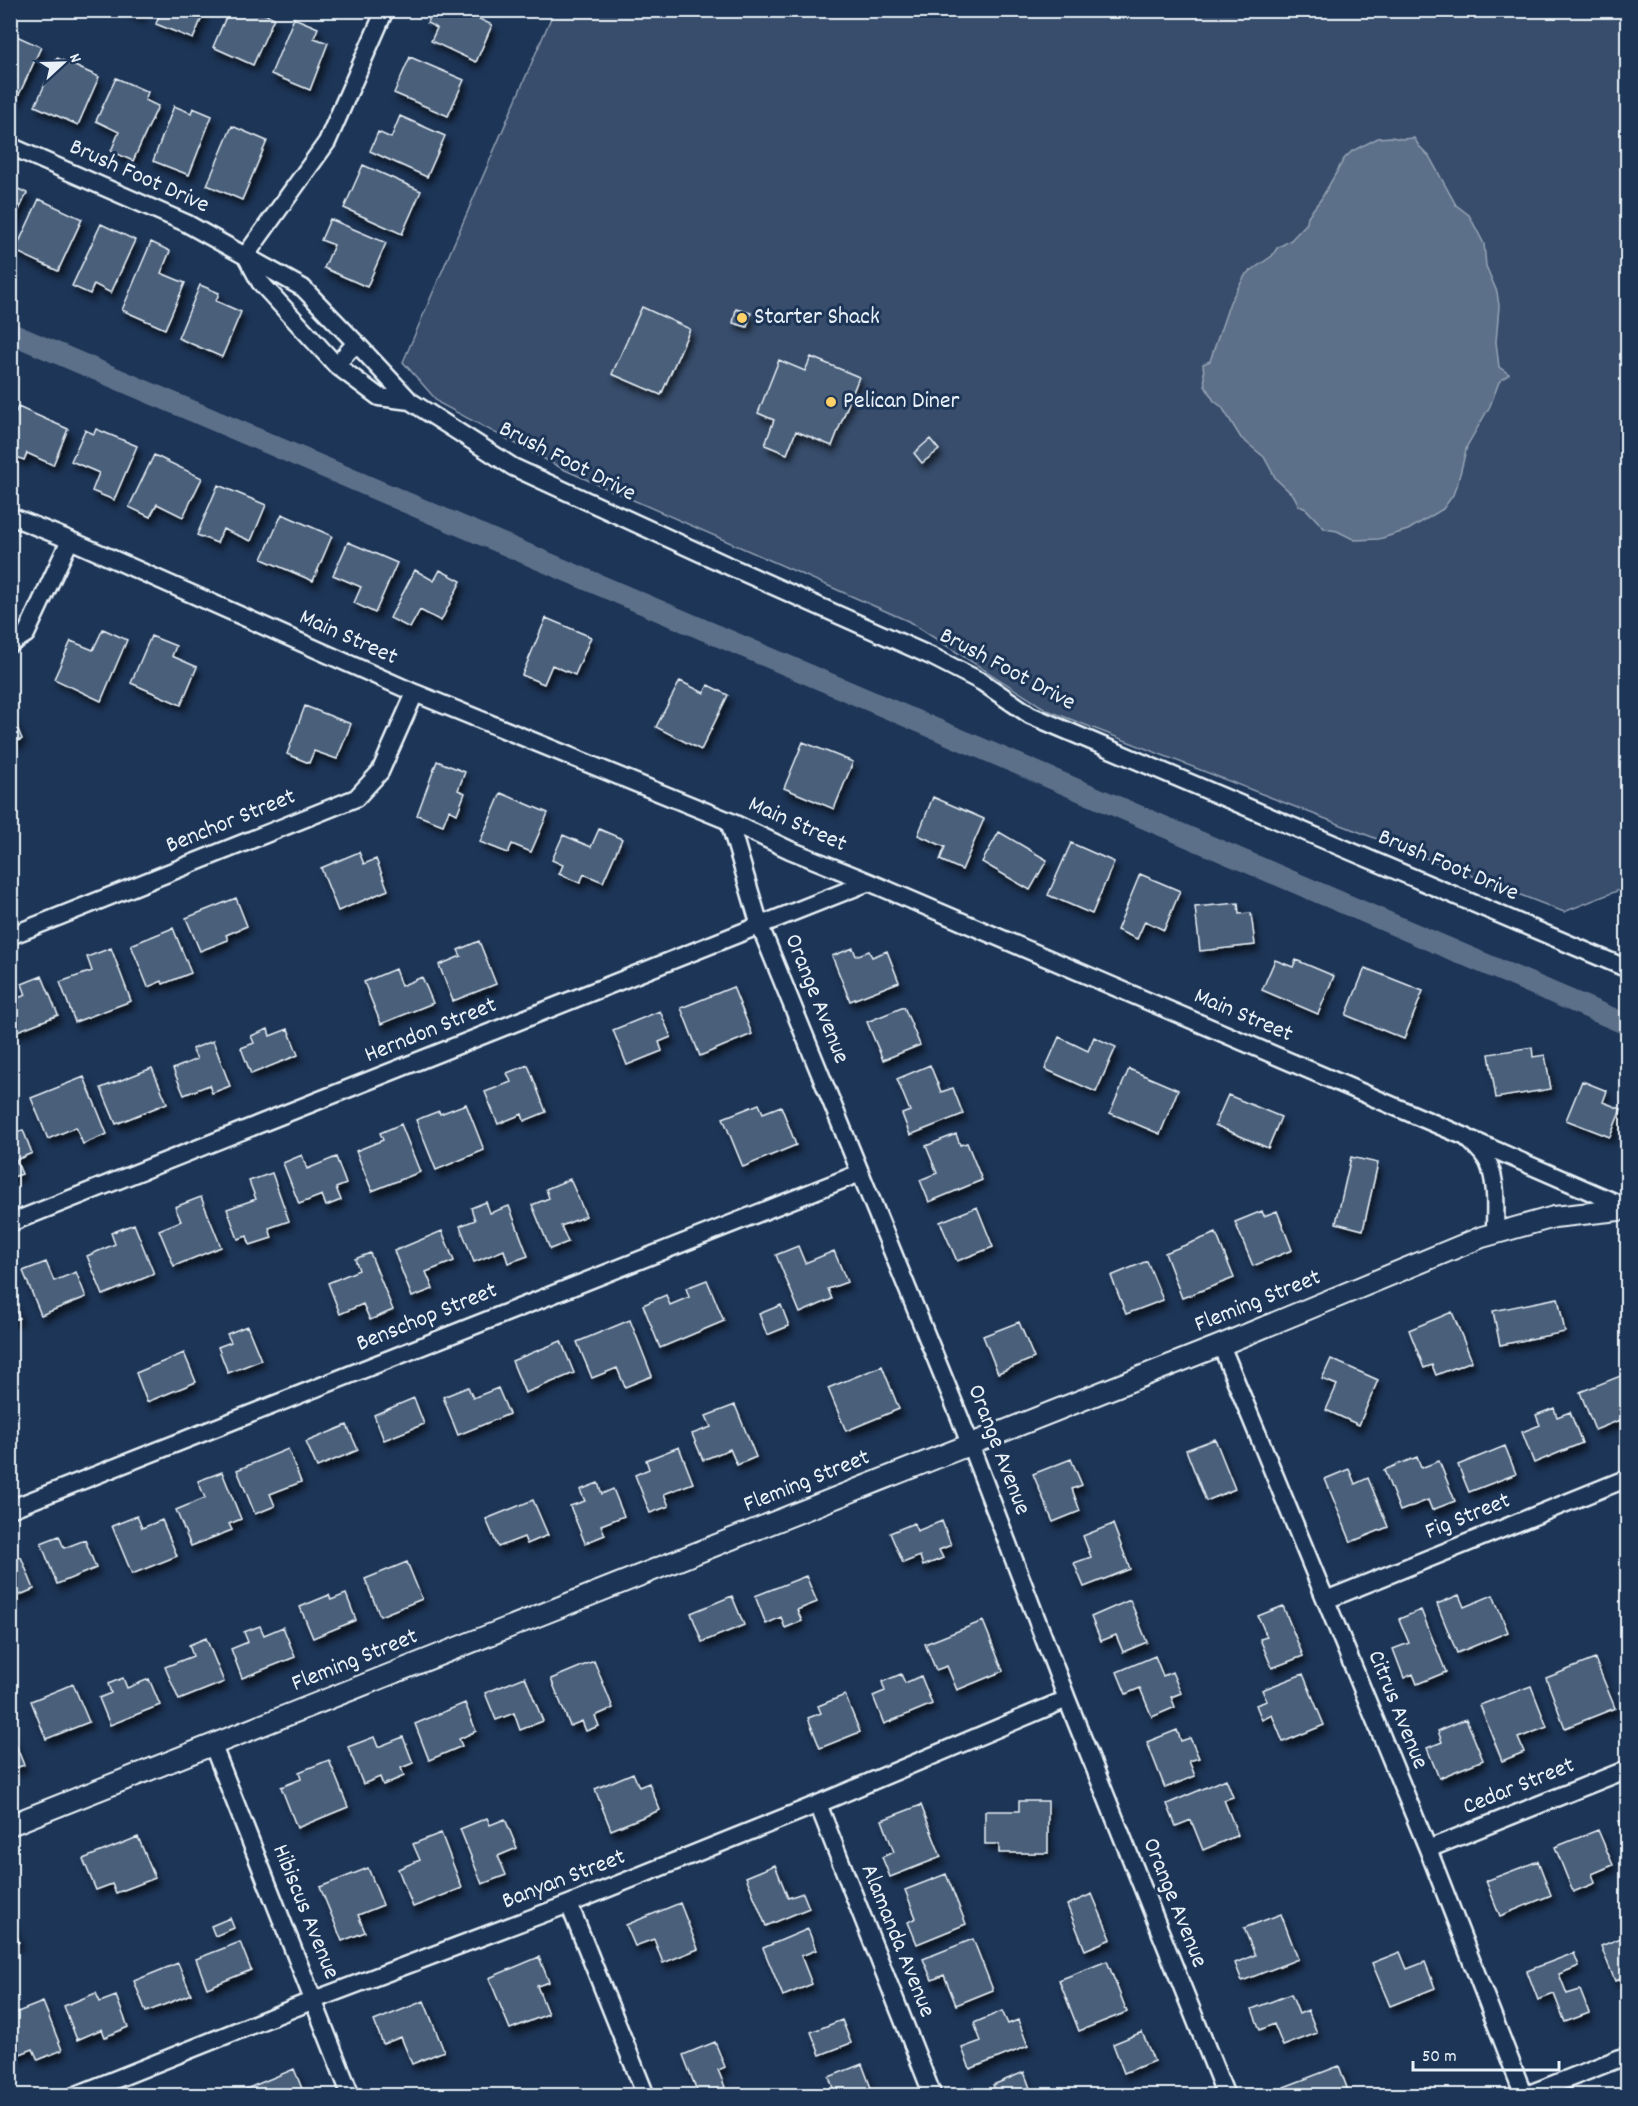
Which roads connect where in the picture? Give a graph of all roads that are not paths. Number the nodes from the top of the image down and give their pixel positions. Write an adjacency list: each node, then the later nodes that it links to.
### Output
1 (385, 10): 3 (street)
2 (10, 146): 3 (street, Brush Foot Drive)
3 (246, 255): 4 (street, Brush Foot Drive); 5 (street, Brush Foot Drive)
4 (356, 343): 5 (street); 6 (street, Brush Foot Drive)
5 (336, 365): 6 (street, Brush Foot Drive)
6 (410, 401): 15 (street, Brush Foot Drive)
7 (10, 516): 8 (street, Main Street)
8 (70, 540): 9 (street); 10 (street, Main Street)
9 (10, 644)
10 (415, 693): 11 (street, Main Street); 14 (street, Benchor Street)
11 (729, 821): 12 (street, Main Street); 13 (street, Orange Avenue)
12 (869, 882): 13 (street, Herndon Street); 16 (street, Main Street)
13 (760, 926): 17 (street, Orange Avenue); 19 (street, Herndon Street)
14 (10, 936)
15 (1628, 969)
16 (1466, 1137): 18 (street); 20 (street, Main Street)
17 (860, 1173): 22 (street, Orange Avenue); 24 (street, Benschop Street)
18 (1628, 1208): 20 (street, Fleming Street)
19 (10, 1223)
20 (1495, 1233): 21 (street, Fleming Street)
21 (1221, 1345): 22 (street, Fleming Street); 25 (street, Citrus Avenue)
22 (970, 1444): 26 (street, Orange Avenue); 27 (street, Fleming Street)
23 (1628, 1478): 25 (street, Fig Street)
24 (10, 1509)
25 (1326, 1600): 31 (street, Citrus Avenue)
26 (1067, 1699): 29 (street, Banyan Street); 39 (street, Orange Avenue)
27 (213, 1746): 30 (street, Fleming Street); 33 (street, Hibiscus Avenue)
28 (1628, 1769): 31 (street, Cedar Street)
29 (818, 1804): 32 (street, Banyan Street); 38 (street, Alamanda Avenue)
30 (10, 1825)
31 (1428, 1849): 40 (street, Citrus Avenue)
32 (570, 1904): 33 (street, Banyan Street); 37 (street)
33 (314, 2000): 35 (street, Banyan Street); 36 (street, Hibiscus Avenue)
34 (1628, 2055): 40 (street)
35 (74, 2096)
36 (351, 2096)
37 (646, 2096)
38 (933, 2096)
39 (1226, 2096)
40 (1524, 2096)

